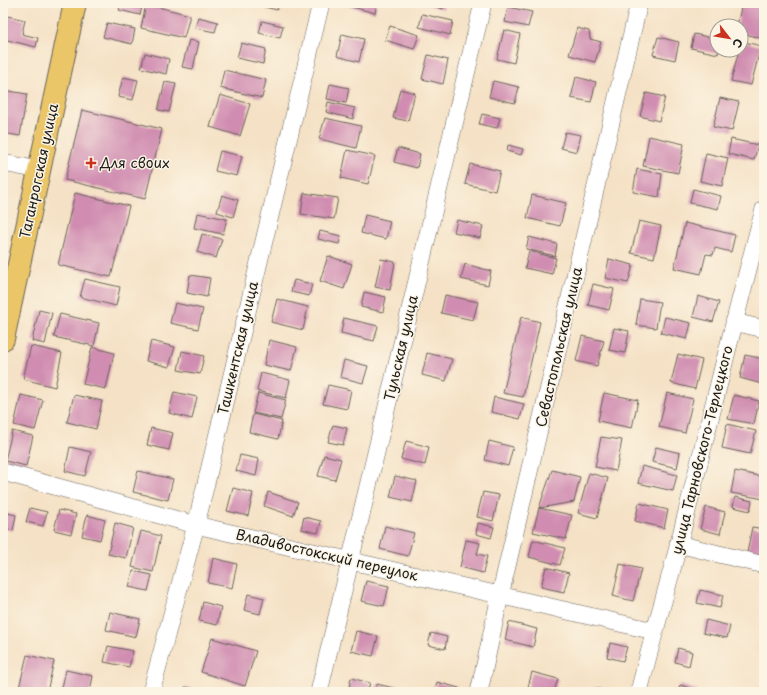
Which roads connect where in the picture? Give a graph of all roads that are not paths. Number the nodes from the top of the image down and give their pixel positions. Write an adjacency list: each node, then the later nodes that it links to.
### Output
1 (75, 3): 6 (main road, Таганрогская улица)
2 (321, 3): 12 (street, Ташкентская улица)
3 (483, 3): 14 (street, Тульская улица)
4 (639, 3): 16 (street, Севастопольская улица)
5 (3, 163): 6 (street)
6 (39, 170): 10 (main road, Таганрогская улица)
7 (764, 209): 8 (street, улица Тарновского-Терлецкого)
8 (734, 322): 9 (street); 13 (street, улица Тарновского-Терлецкого)
9 (764, 330)
10 (3, 339)
11 (3, 472): 12 (street, Владивостокский переулок)
12 (196, 525): 14 (street, Владивостокский переулок); 18 (street, Ташкентская улица)
13 (678, 544): 15 (street); 17 (street, улица Тарновского-Терлецкого)
14 (350, 561): 16 (street, Владивостокский переулок); 19 (street, Тульская улица)
15 (764, 565)
16 (500, 596): 17 (street, Владивостокский переулок); 20 (street, Севастопольская улица)
17 (654, 631): 21 (street, улица Тарновского-Терлецкого)
18 (151, 692)
19 (319, 692)
20 (479, 692)
21 (638, 692)

